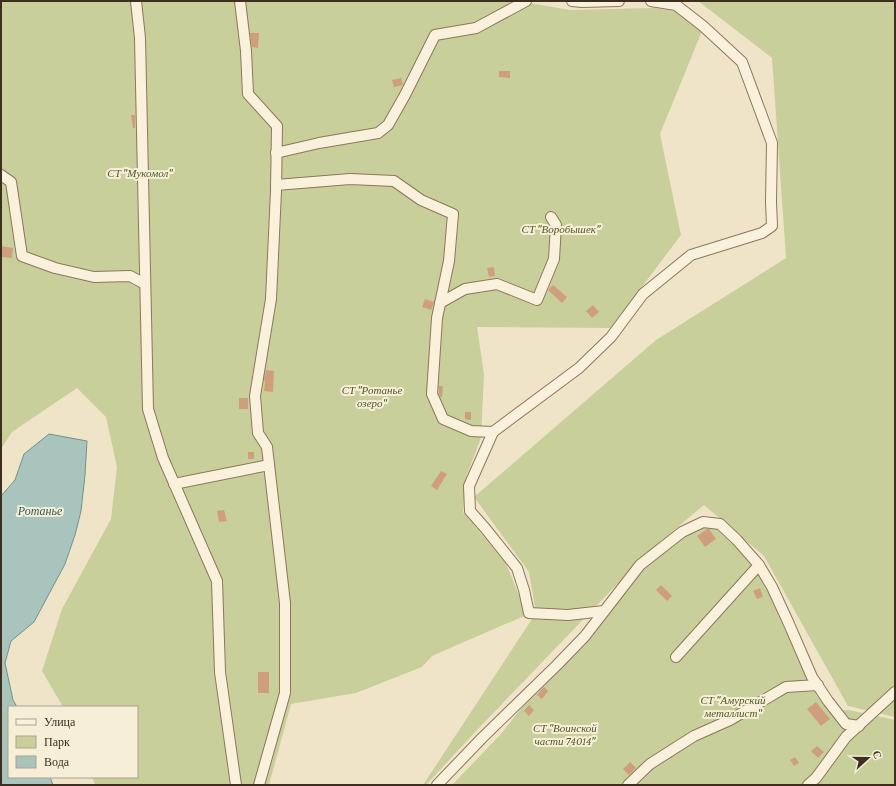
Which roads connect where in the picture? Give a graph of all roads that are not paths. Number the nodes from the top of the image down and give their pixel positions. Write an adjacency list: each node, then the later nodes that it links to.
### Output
1 (136, 1): 11 (street)
2 (240, 1): 7 (street)
3 (526, 1): 7 (street)
4 (572, 1): 5 (street)
5 (619, 1)
6 (651, 1): 13 (street)
7 (276, 153): 9 (street)
8 (1, 175): 11 (street)
9 (276, 185): 12 (street); 14 (street)
10 (551, 217): 12 (street)
11 (145, 284): 15 (street)
12 (440, 303): 13 (street)
13 (493, 432): 17 (street)
14 (269, 465): 15 (street); 23 (street)
15 (174, 484): 22 (street)
16 (759, 565): 17 (street); 18 (street); 19 (street)
17 (604, 611): 24 (street)
18 (676, 657)
19 (818, 685): 21 (street); 25 (street)
20 (895, 692): 21 (street)
21 (859, 726): 26 (street)
22 (236, 785)
23 (259, 785)
24 (437, 785)
25 (628, 785)
26 (808, 785)

